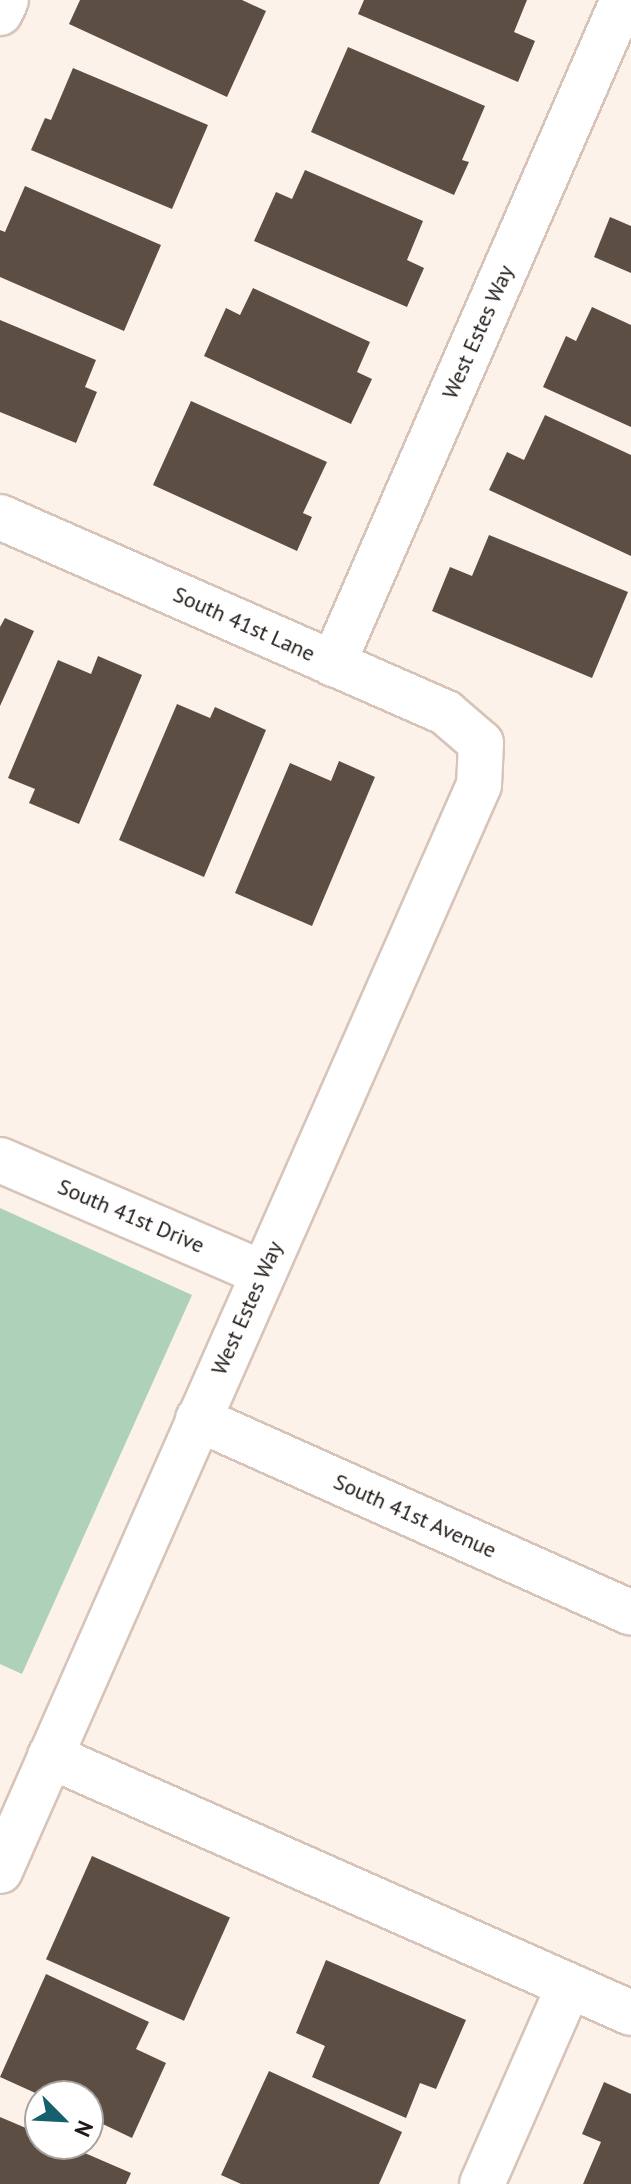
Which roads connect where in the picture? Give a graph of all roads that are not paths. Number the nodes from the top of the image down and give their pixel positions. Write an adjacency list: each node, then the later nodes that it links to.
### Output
1 (6, 0): 3 (street)
2 (623, 0): 5 (street, West Estes Way)
3 (0, 13)
4 (0, 517): 5 (street, South 41st Lane)
5 (333, 664): 6 (street, South 41st Lane)
6 (481, 743): 8 (street, West Estes Way)
7 (0, 1160): 8 (street, South 41st Drive)
8 (262, 1273): 9 (street, West Estes Way)
9 (198, 1419): 10 (street, South 41st Avenue); 11 (street, West Estes Way)
10 (631, 1613)
11 (50, 1756): 12 (street, West Estes Way); 13 (street)
12 (0, 1871)
13 (569, 1986): 14 (street); 15 (street)
14 (631, 2013)
15 (482, 2184)

